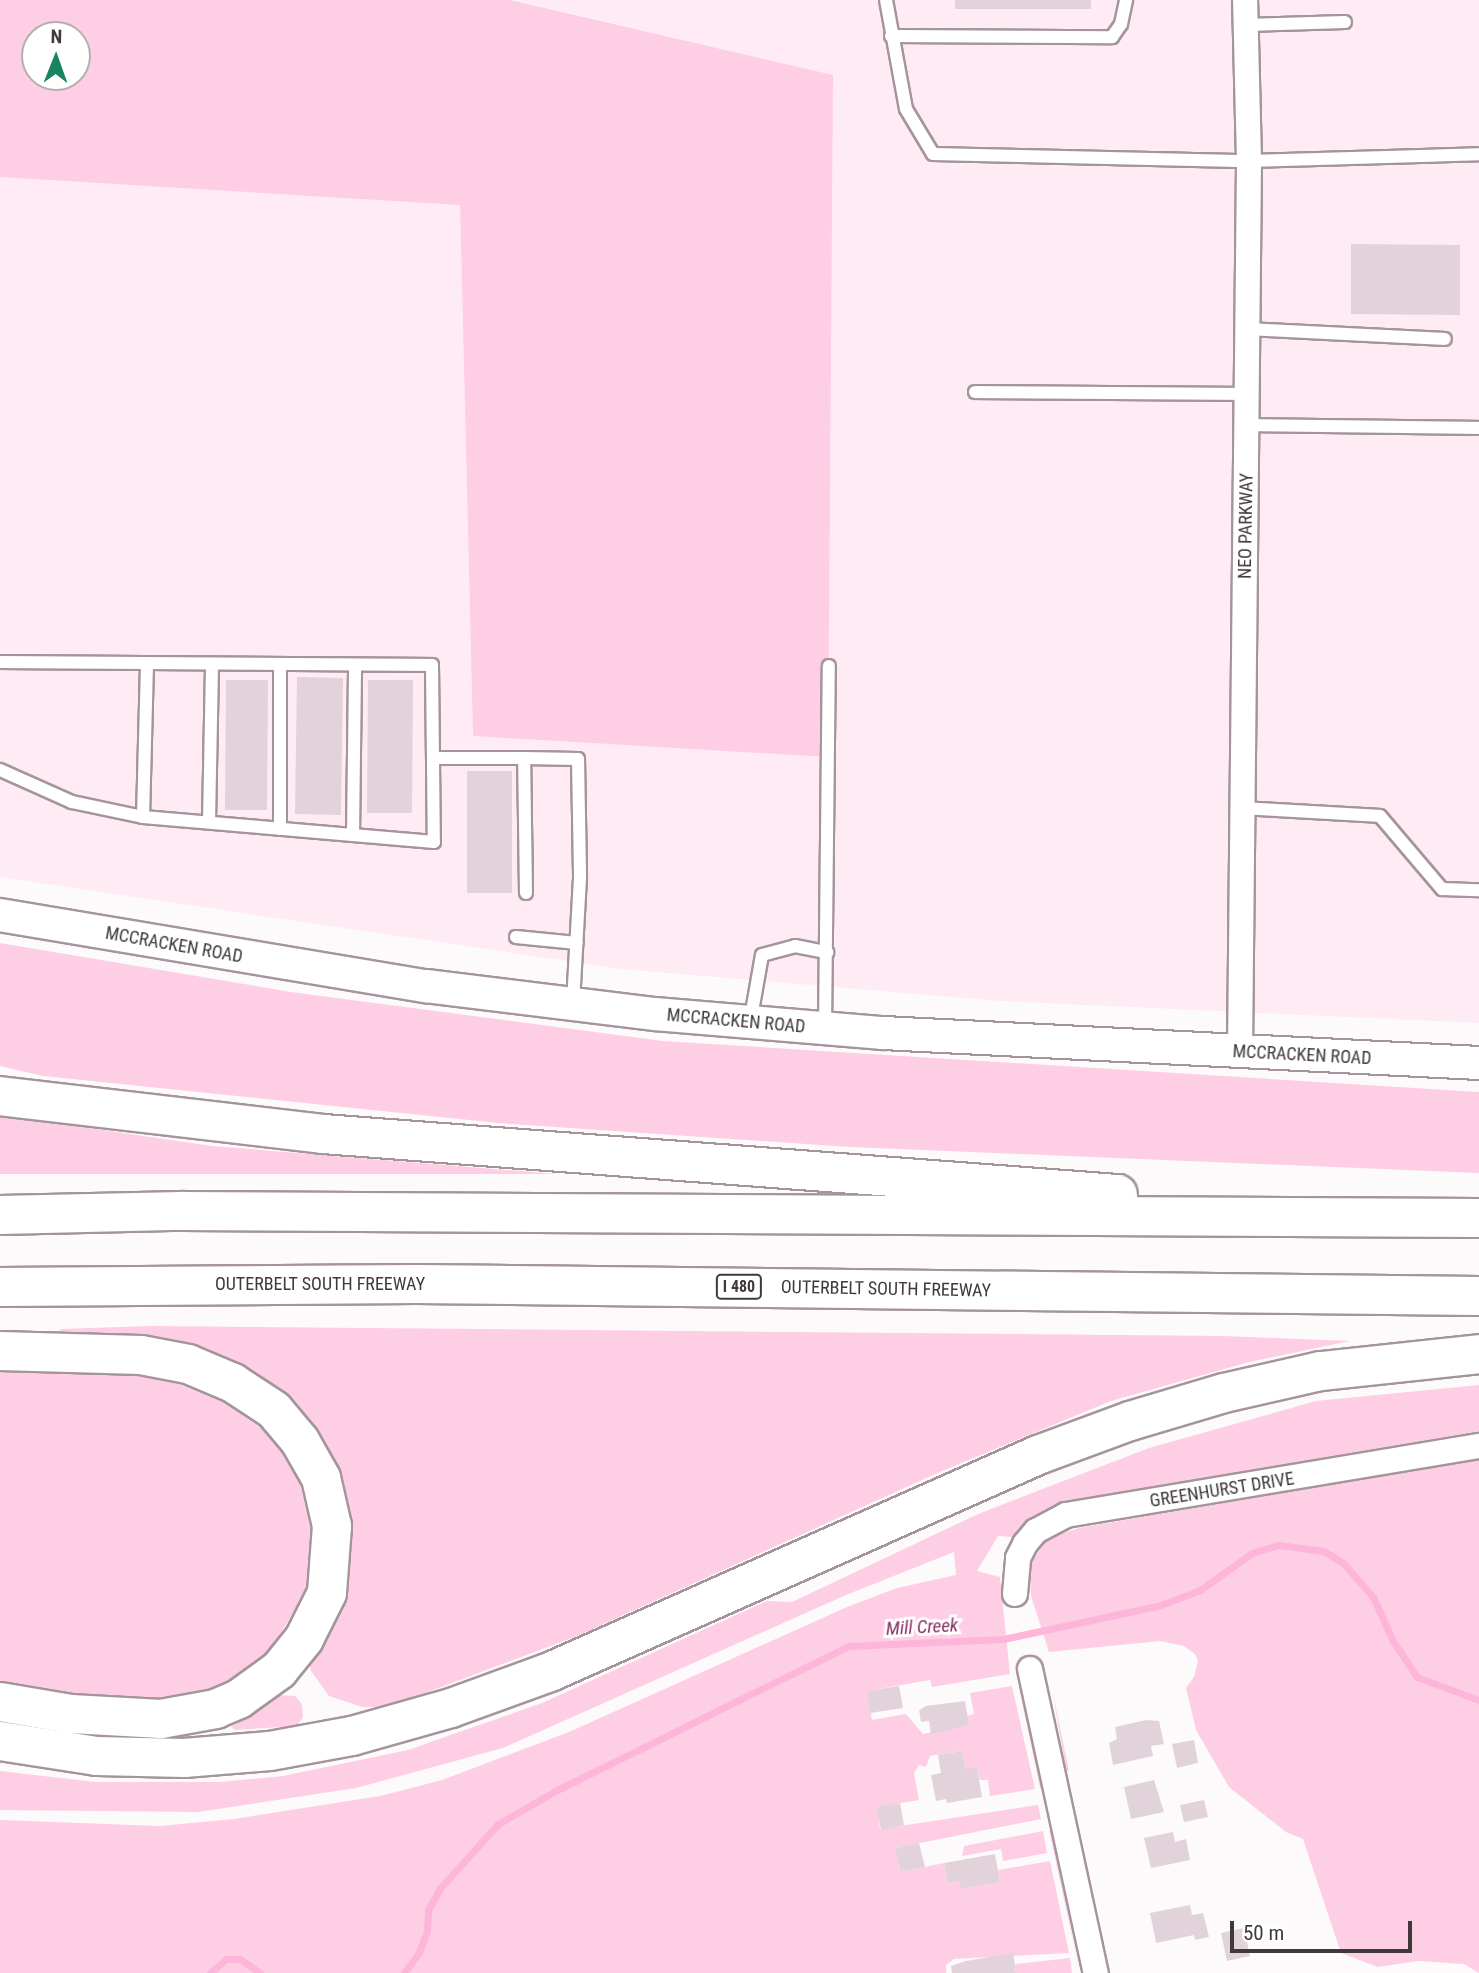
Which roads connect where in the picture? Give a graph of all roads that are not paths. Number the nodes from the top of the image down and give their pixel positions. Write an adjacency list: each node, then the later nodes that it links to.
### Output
1 (886, 0): 6 (lane)
2 (1126, 0): 6 (lane)
3 (1245, 0): 5 (street, NEO PARKWAY)
4 (1345, 22): 5 (lane)
5 (1246, 25): 8 (street, NEO PARKWAY)
6 (891, 36): 8 (lane)
7 (1479, 154): 8 (lane)
8 (1249, 161): 9 (street, NEO PARKWAY)
9 (1248, 329): 10 (lane); 12 (street, NEO PARKWAY)
10 (1445, 339)
11 (975, 392): 12 (lane)
12 (1247, 394): 13 (street, NEO PARKWAY)
13 (1247, 425): 14 (lane); 24 (street, NEO PARKWAY)
14 (1479, 428)
15 (0, 662): 16 (lane)
16 (147, 663): 17 (lane); 25 (lane)
17 (212, 664): 18 (lane); 26 (lane)
18 (280, 664): 19 (lane); 27 (lane)
19 (355, 665): 21 (lane); 28 (lane)
20 (829, 666): 34 (lane)
21 (433, 758): 22 (lane); 28 (lane)
22 (524, 758): 30 (lane); 33 (lane)
23 (0, 770): 25 (lane)
24 (1243, 808): 29 (lane); 38 (street, NEO PARKWAY)
25 (143, 817): 26 (lane)
26 (209, 822): 27 (lane)
27 (280, 829): 28 (lane)
28 (353, 835)
29 (1479, 890)
30 (526, 893)
31 (0, 915): 35 (street, MCCRACKEN ROAD)
32 (516, 937): 33 (lane)
33 (577, 943): 35 (lane)
34 (827, 952): 36 (lane); 37 (lane)
35 (573, 1005): 36 (street, MCCRACKEN ROAD)
36 (750, 1023): 37 (street, MCCRACKEN ROAD)
37 (825, 1029): 38 (street, MCCRACKEN ROAD)
38 (1240, 1052): 39 (street, MCCRACKEN ROAD)
39 (1479, 1063)
40 (0, 1096): 42 (highway)
41 (0, 1215): 42 (highway)
42 (1471, 1218)
43 (0, 1287): 44 (highway, OUTERBELT SOUTH FREEWAY / I 480)
44 (1479, 1296)
45 (0, 1351): 50 (highway)
46 (1479, 1354): 51 (highway)
47 (1479, 1446): 48 (street, GREENHURST DRIVE)
48 (1015, 1594)
49 (1030, 1670): 52 (street)
50 (0, 1702)
51 (0, 1741)
52 (1096, 1973)

